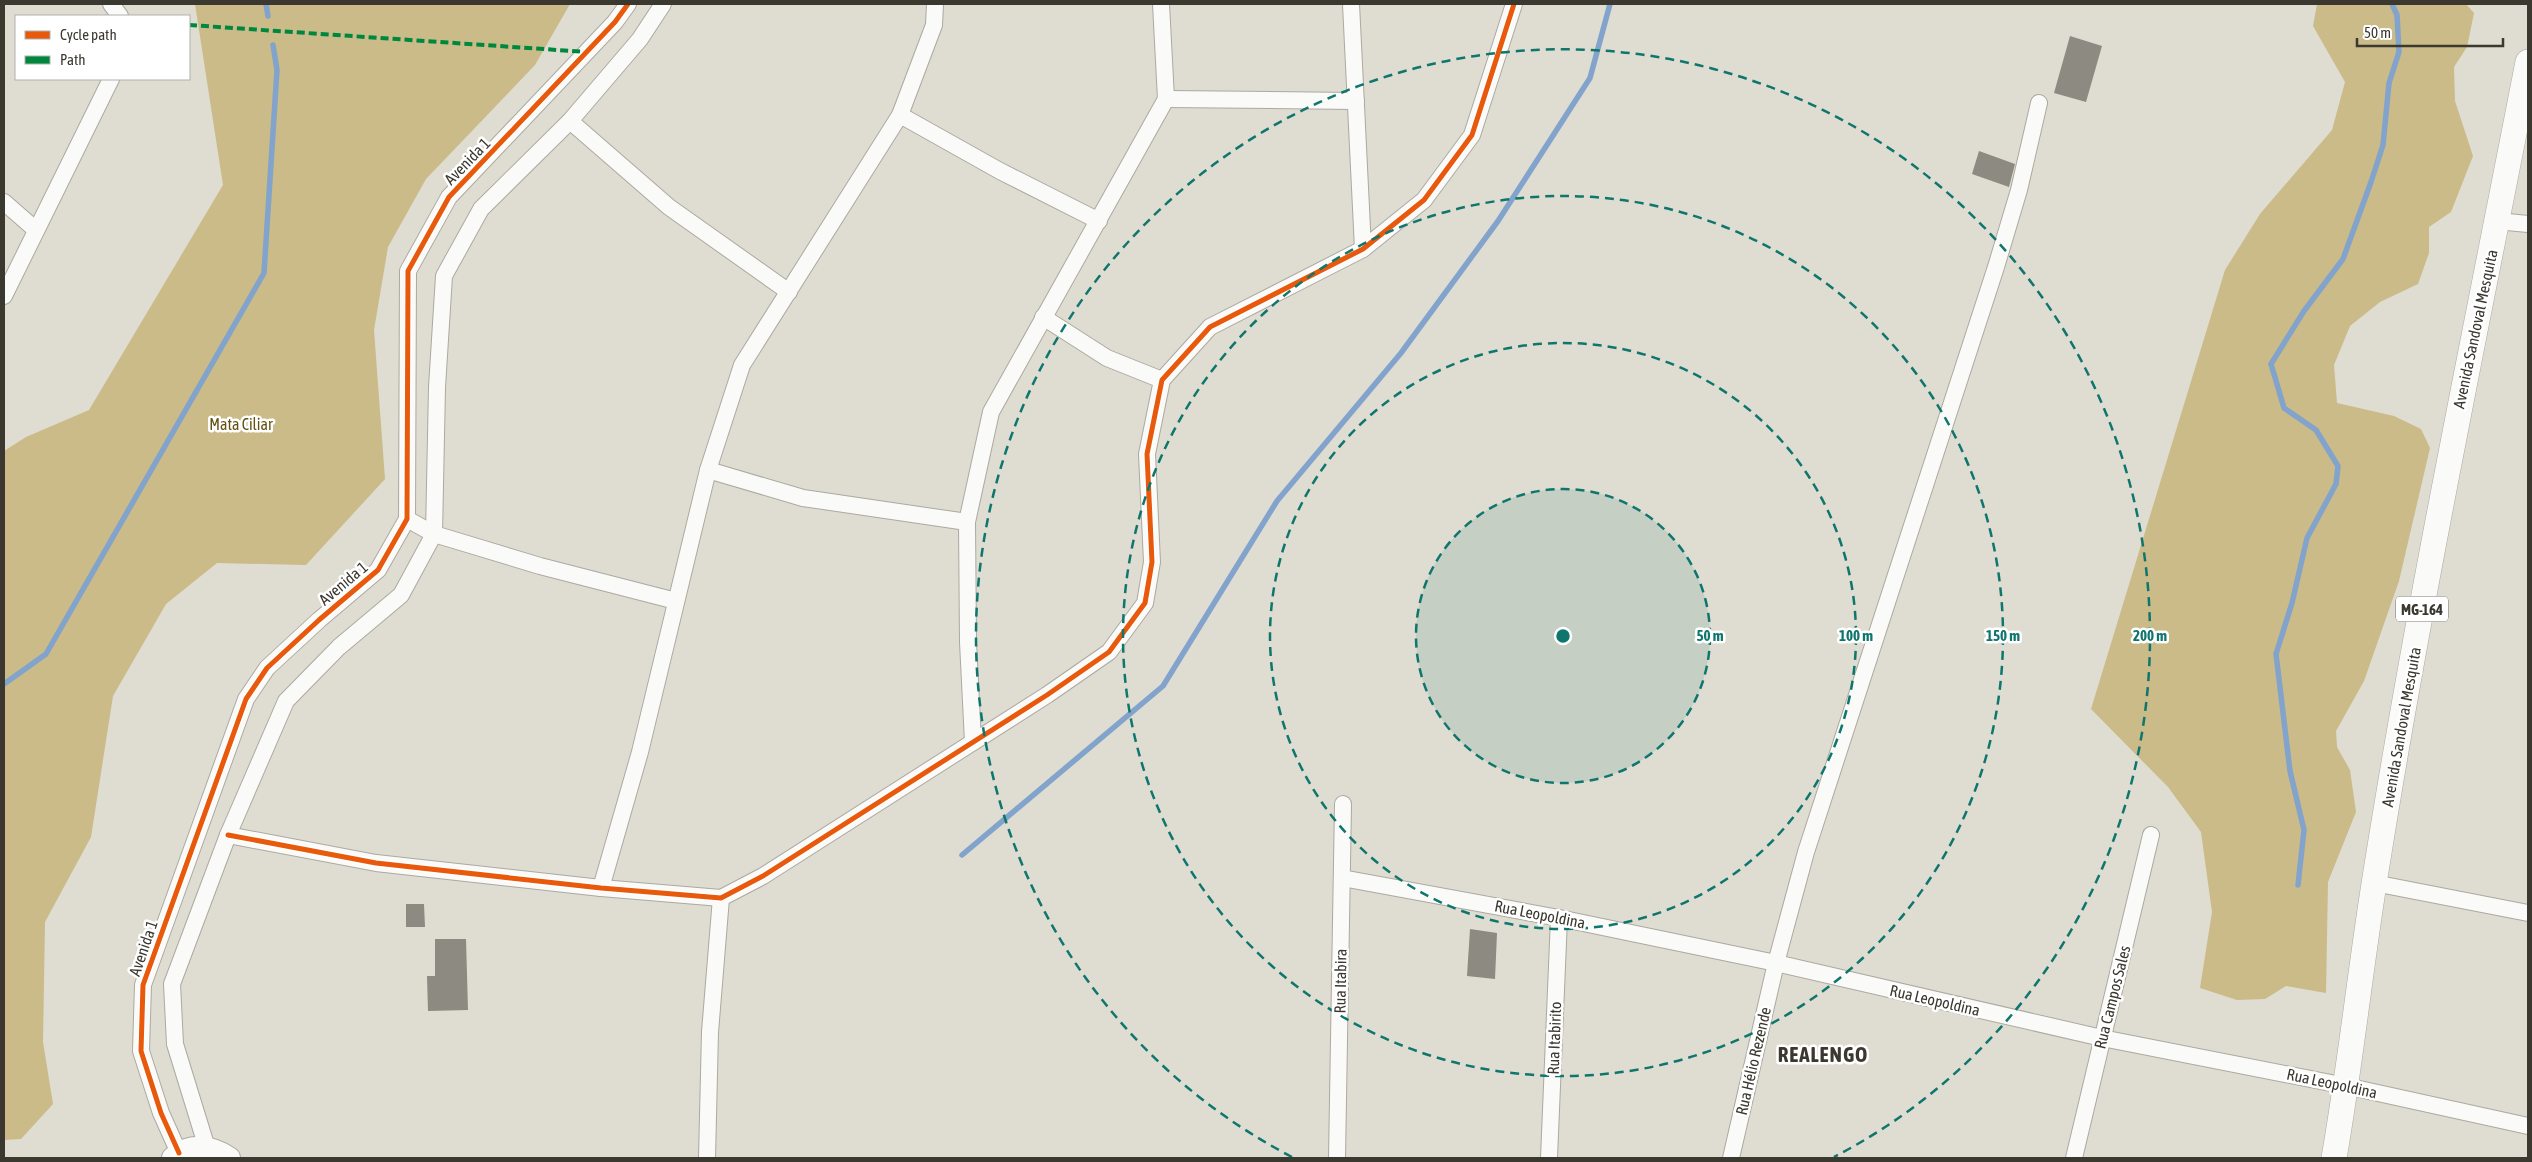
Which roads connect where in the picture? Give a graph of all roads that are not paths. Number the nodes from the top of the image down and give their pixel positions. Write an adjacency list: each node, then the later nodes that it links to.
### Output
1 (111, 4): 8 (street)
2 (628, 4): 27 (street, Avenida 1)
3 (663, 4): 15 (street)
4 (935, 4): 14 (street)
5 (1161, 4): 11 (street)
6 (1351, 4): 12 (street)
7 (1514, 4): 21 (street)
8 (119, 15)
9 (2528, 62): 18 (main road, Avenida Sandoval Mesquita / MG-164)
10 (111, 80): 20 (street)
11 (1166, 99): 12 (street); 17 (street)
12 (1356, 101): 21 (street)
13 (2039, 103): 41 (street, Rua Hélio Rezende)
14 (900, 115): 17 (street); 22 (street)
15 (570, 121): 22 (street); 29 (street)
16 (4, 202): 20 (street)
17 (1099, 221): 24 (street)
18 (2497, 221): 19 (street); 36 (main road, Avenida Sandoval Mesquita / MG-164)
19 (2528, 224)
20 (36, 230): 23 (street)
21 (1363, 249): 25 (street)
22 (789, 292): 26 (street)
23 (4, 296)
24 (1043, 317): 25 (street); 28 (street)
25 (1162, 380): 31 (street)
26 (708, 470): 28 (street); 30 (street)
27 (407, 519): 29 (street); 46 (street, Avenida 1)
28 (967, 522): 31 (street)
29 (434, 534): 30 (street); 33 (street)
30 (676, 601): 37 (street)
31 (973, 742): 38 (street)
32 (1343, 804): 35 (street, Rua Itabira)
33 (228, 836): 37 (street); 45 (street)
34 (2151, 836): 42 (street, Rua Campos Sales)
35 (1342, 878): 40 (street, Rua Leopoldina); 49 (street, Rua Itabira)
36 (2374, 883): 39 (street); 43 (main road, Avenida Sandoval Mesquita / MG-164)
37 (600, 888): 38 (street)
38 (721, 898): 48 (street)
39 (2528, 913)
40 (1559, 918): 41 (street, Rua Leopoldina); 50 (street, Rua Itabirito)
41 (1776, 963): 42 (street, Rua Leopoldina); 51 (street, Rua Hélio Rezende)
42 (2102, 1038): 43 (street, Rua Leopoldina); 52 (street, Rua Campos Sales)
43 (2346, 1086): 44 (street, Rua Leopoldina); 53 (main road, Avenida Sandoval Mesquita / MG-164)
44 (2528, 1126)
45 (207, 1148): 46 (main road); 47 (main road)
46 (176, 1156)
47 (229, 1158)
48 (707, 1158)
49 (1337, 1158)
50 (1549, 1158)
51 (1731, 1158)
52 (2074, 1158)
53 (2334, 1158)

